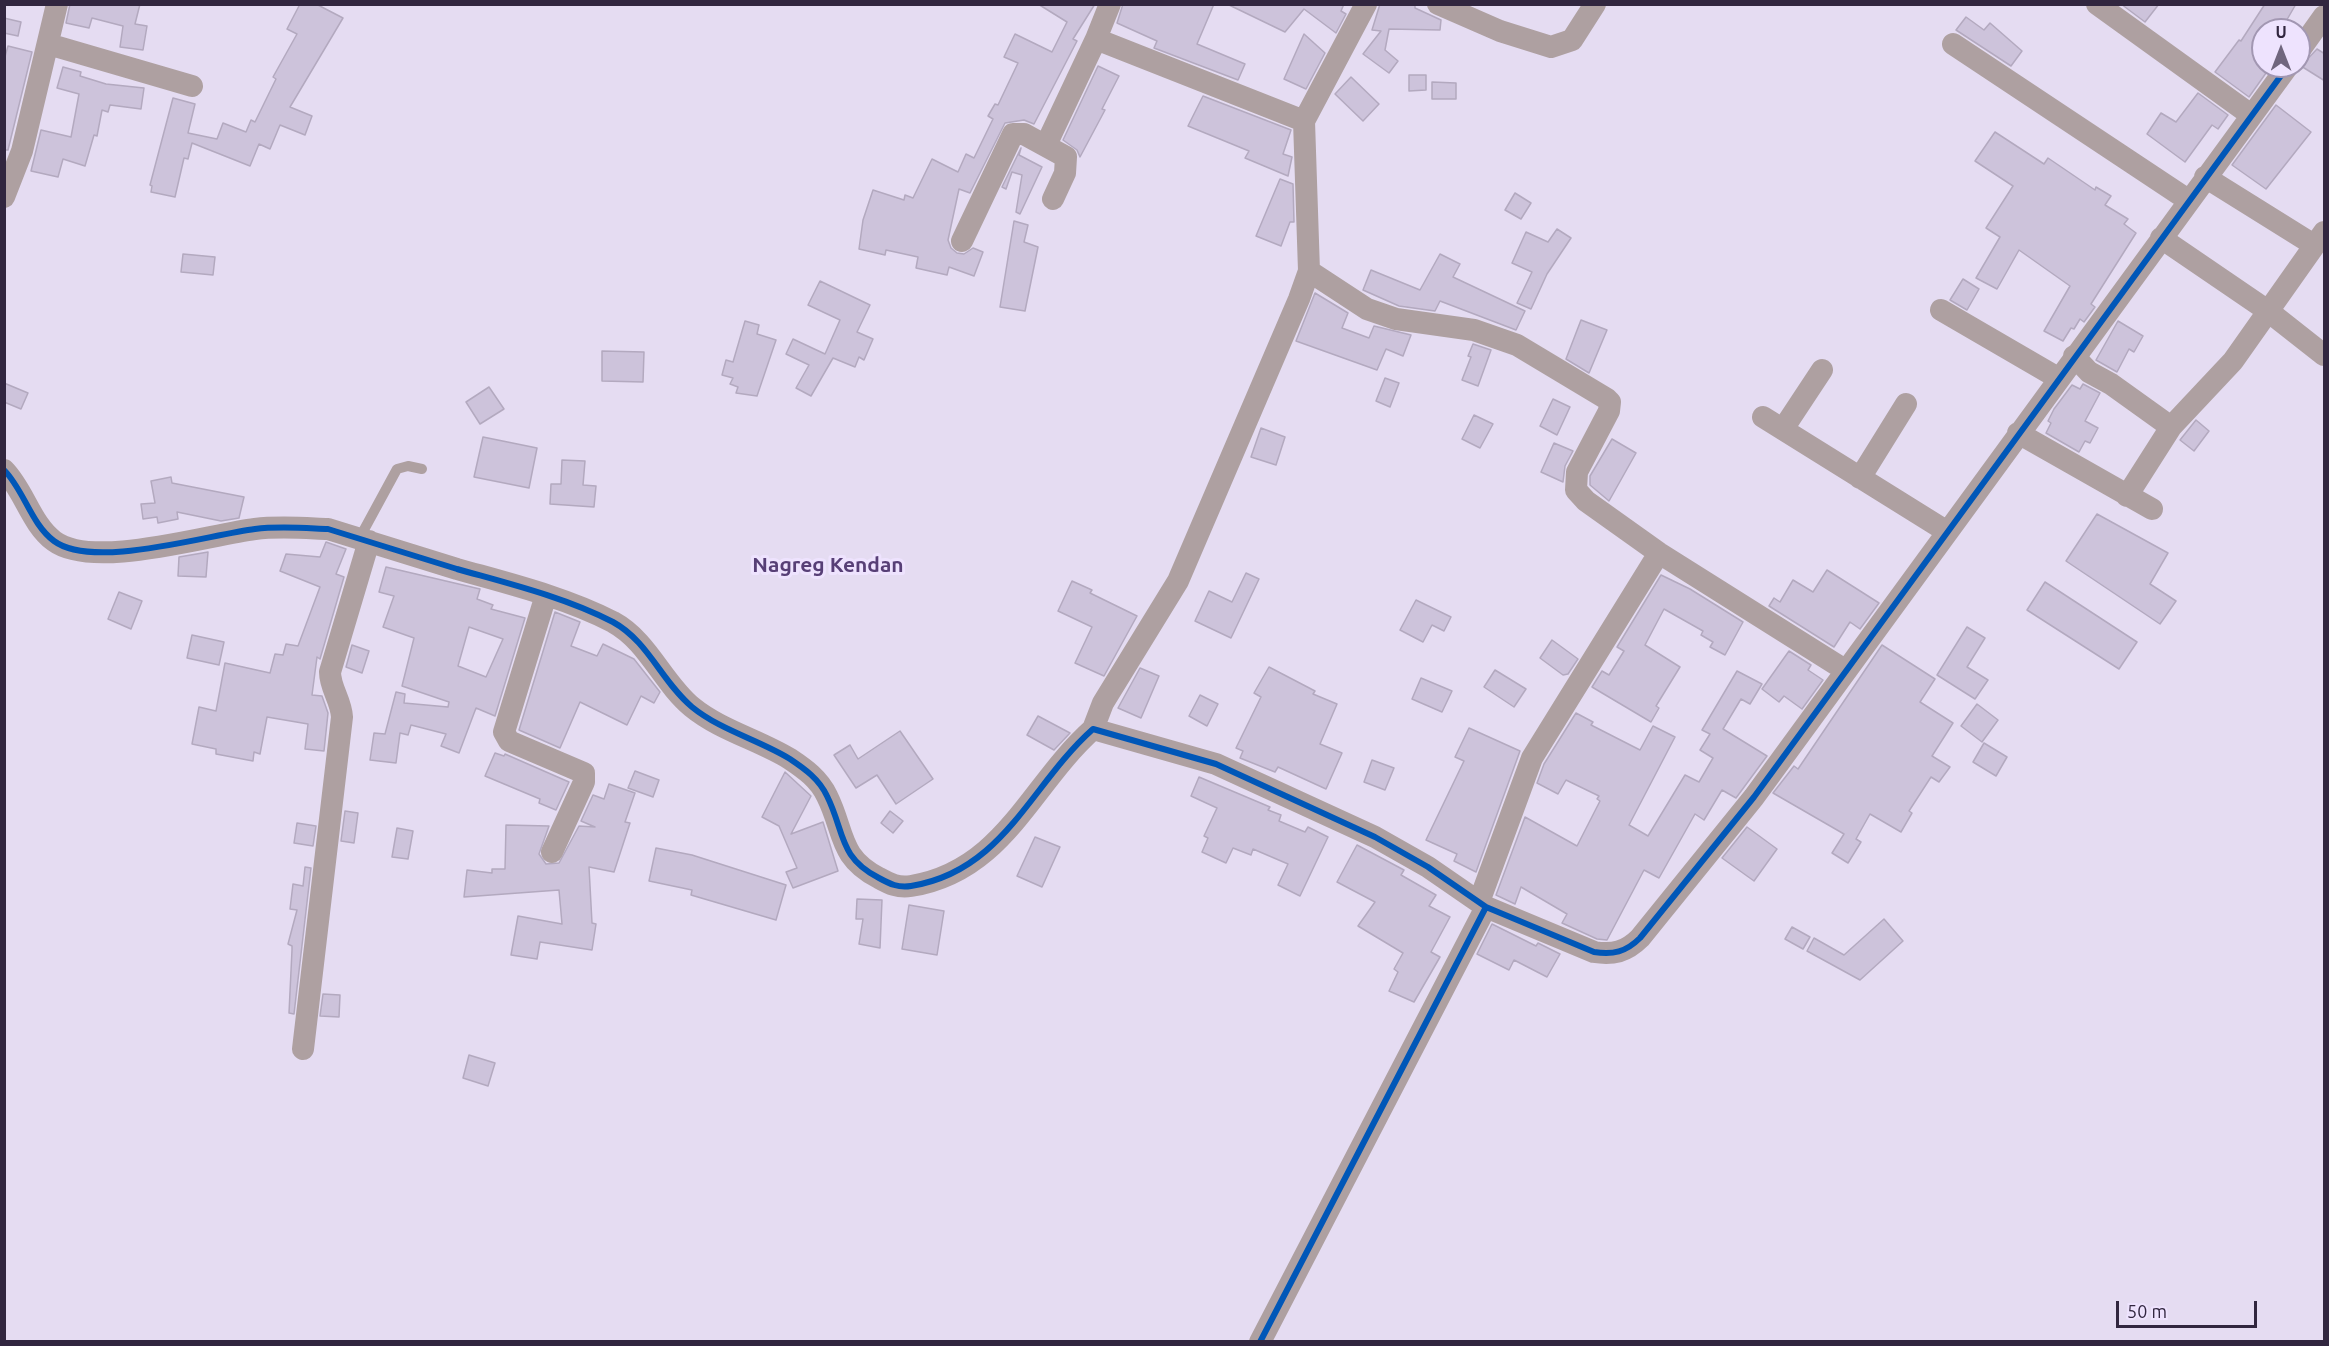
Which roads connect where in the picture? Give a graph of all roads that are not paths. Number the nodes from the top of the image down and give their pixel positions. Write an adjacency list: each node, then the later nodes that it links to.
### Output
1 (57, 4): 10 (street)
2 (1110, 4): 9 (street)
3 (1366, 4): 15 (street)
4 (1438, 4): 5 (street)
5 (1595, 4)
6 (2097, 4): 14 (street)
7 (2325, 16): 8 (street)
8 (2311, 35)
9 (1096, 39): 15 (street); 16 (street)
10 (48, 44): 13 (street); 18 (street)
11 (1953, 44): 20 (street)
12 (2279, 78): 14 (street)
13 (192, 86)
14 (2251, 115): 17 (street)
15 (1304, 121): 24 (street)
16 (1046, 145): 19 (street); 23 (street)
17 (2205, 177): 20 (street); 22 (street)
18 (4, 197)
19 (1053, 199)
20 (2188, 200): 21 (street)
21 (2161, 238): 26 (street); 28 (street)
22 (2319, 238): 26 (street)
23 (962, 241)
24 (1309, 271): 43 (street); 46 (street)
25 (1941, 310): 30 (street)
26 (2268, 311): 27 (street); 33 (street)
27 (2325, 355)
28 (2074, 356): 30 (street); 33 (street)
29 (1821, 370): 34 (street)
30 (2058, 378): 35 (street)
31 (1906, 404): 38 (street)
32 (1763, 417): 34 (street)
33 (2171, 427): 39 (street)
34 (1783, 429): 38 (street)
35 (2018, 434): 39 (street); 41 (street)
36 (422, 469): 42 (lane)
37 (4, 470): 42 (street)
38 (1860, 478): 41 (street)
39 (2127, 496): 40 (street)
40 (2152, 509)
41 (1946, 531): 45 (street)
42 (364, 540): 44 (street); 49 (street)
43 (1659, 553): 45 (street); 48 (street)
44 (546, 595): 46 (street); 47 (street)
45 (1845, 670): 48 (street)
46 (1093, 729): 48 (street)
47 (552, 852)
48 (1483, 905): 50 (street)
49 (303, 1049)
50 (1260, 1341)

